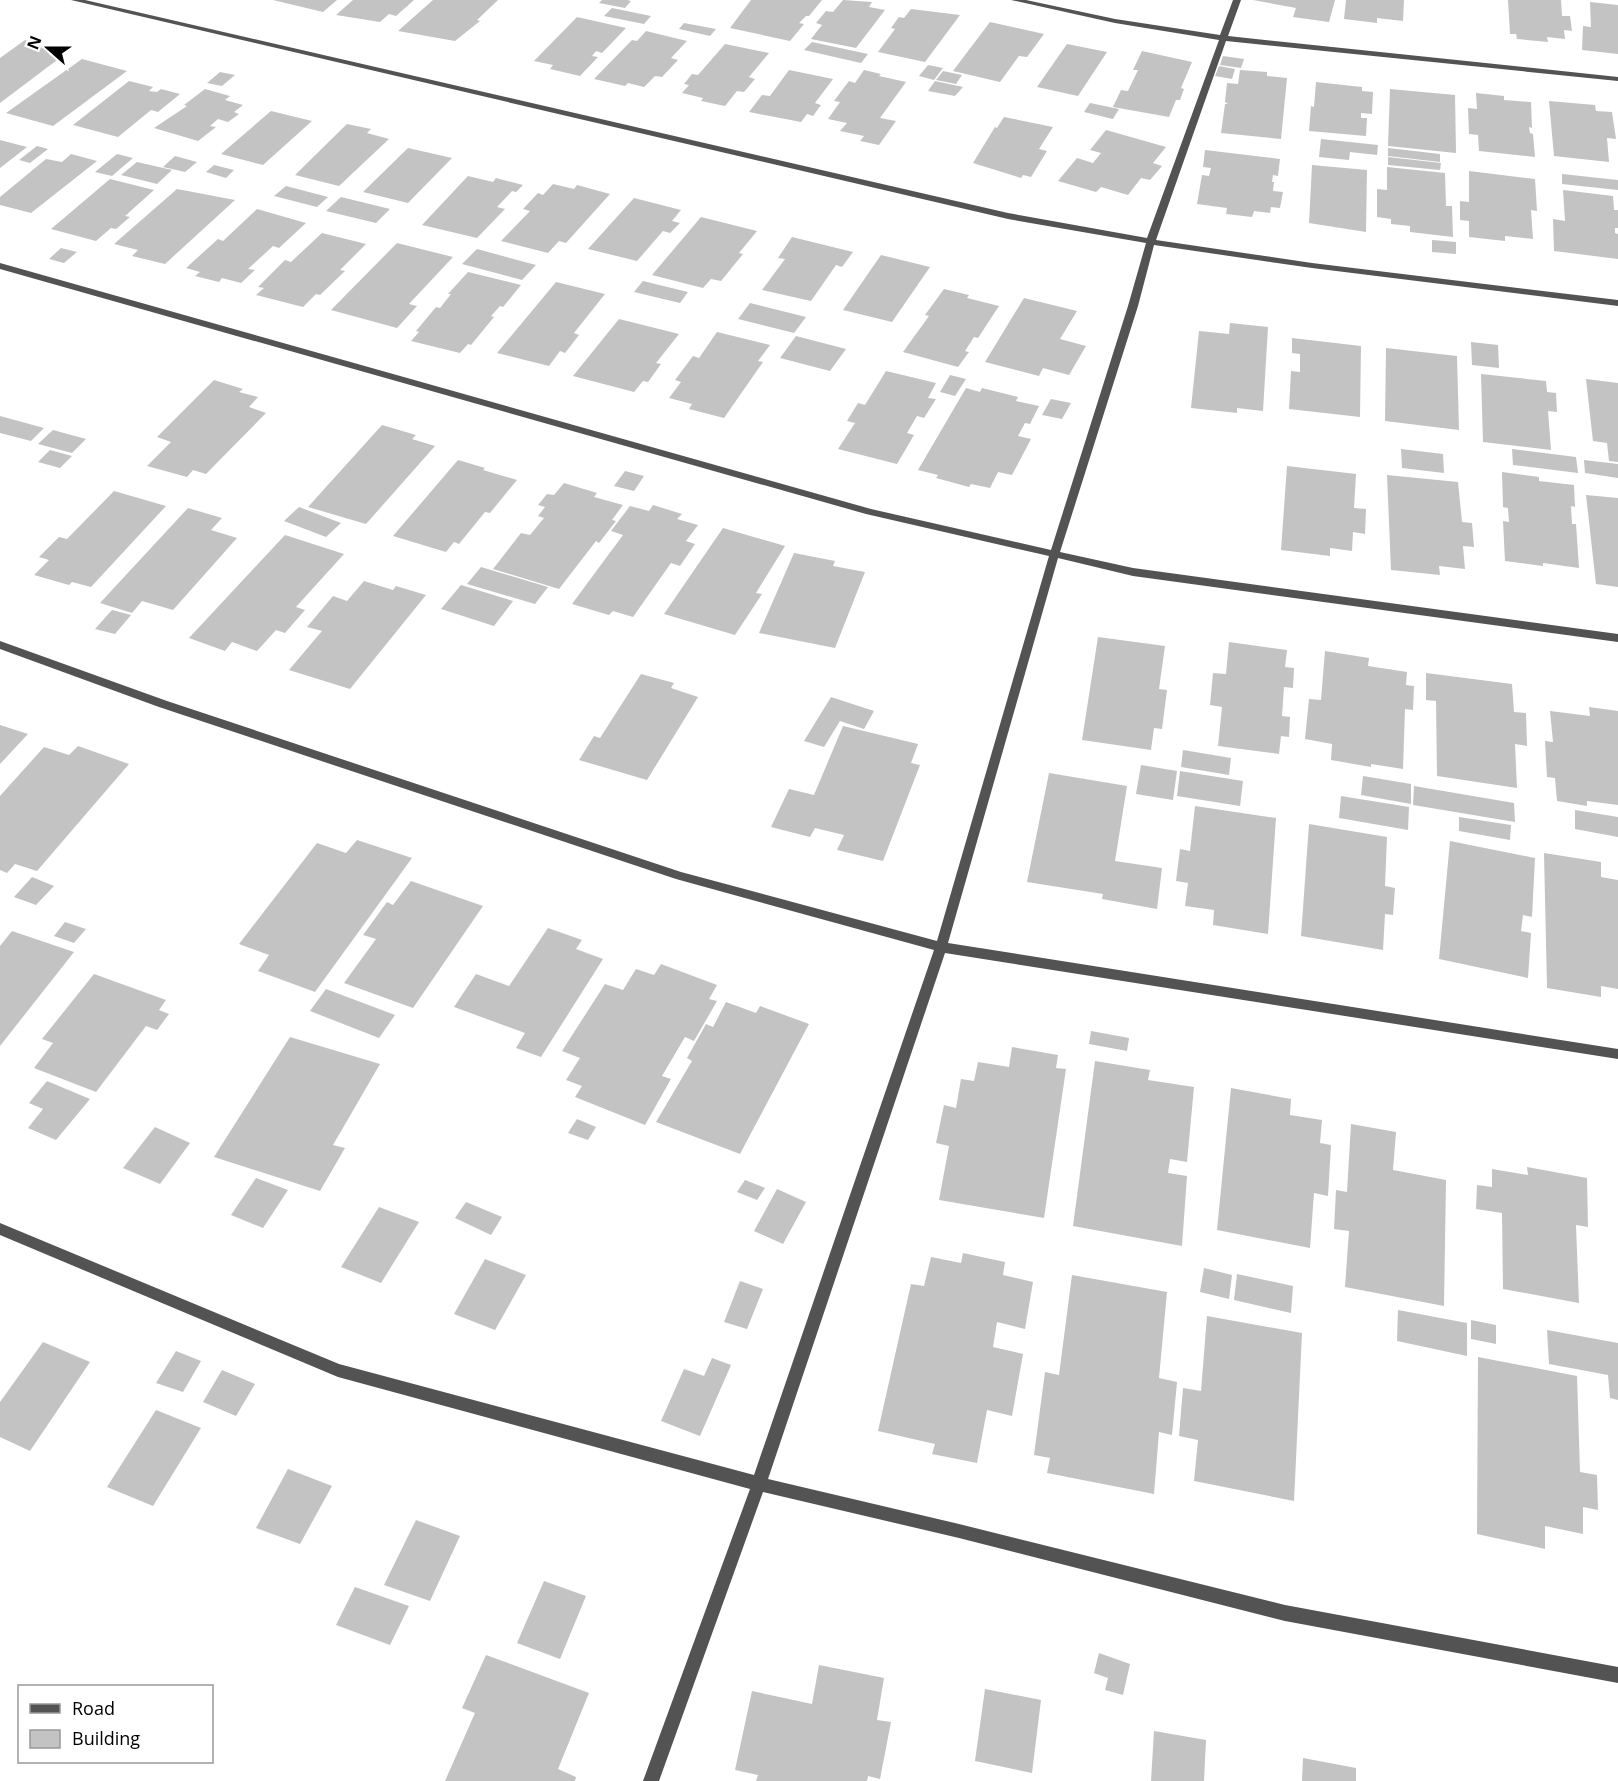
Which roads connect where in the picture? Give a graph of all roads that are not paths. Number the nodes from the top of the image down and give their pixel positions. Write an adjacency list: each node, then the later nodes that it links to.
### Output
1 (75, 0): 6 (street)
2 (1015, 0): 4 (street)
3 (1237, 0): 4 (street)
4 (1222, 38): 5 (street); 6 (street)
5 (1618, 79)
6 (1150, 243): 8 (street); 9 (street)
7 (0, 266): 9 (street)
8 (1618, 303)
9 (1054, 555): 10 (street); 12 (street)
10 (1618, 638)
11 (0, 645): 12 (street)
12 (941, 947): 13 (street); 15 (street)
13 (1618, 1054)
14 (0, 1229): 15 (street)
15 (759, 1484): 16 (street); 17 (street)
16 (1618, 1676)
17 (651, 1781)

